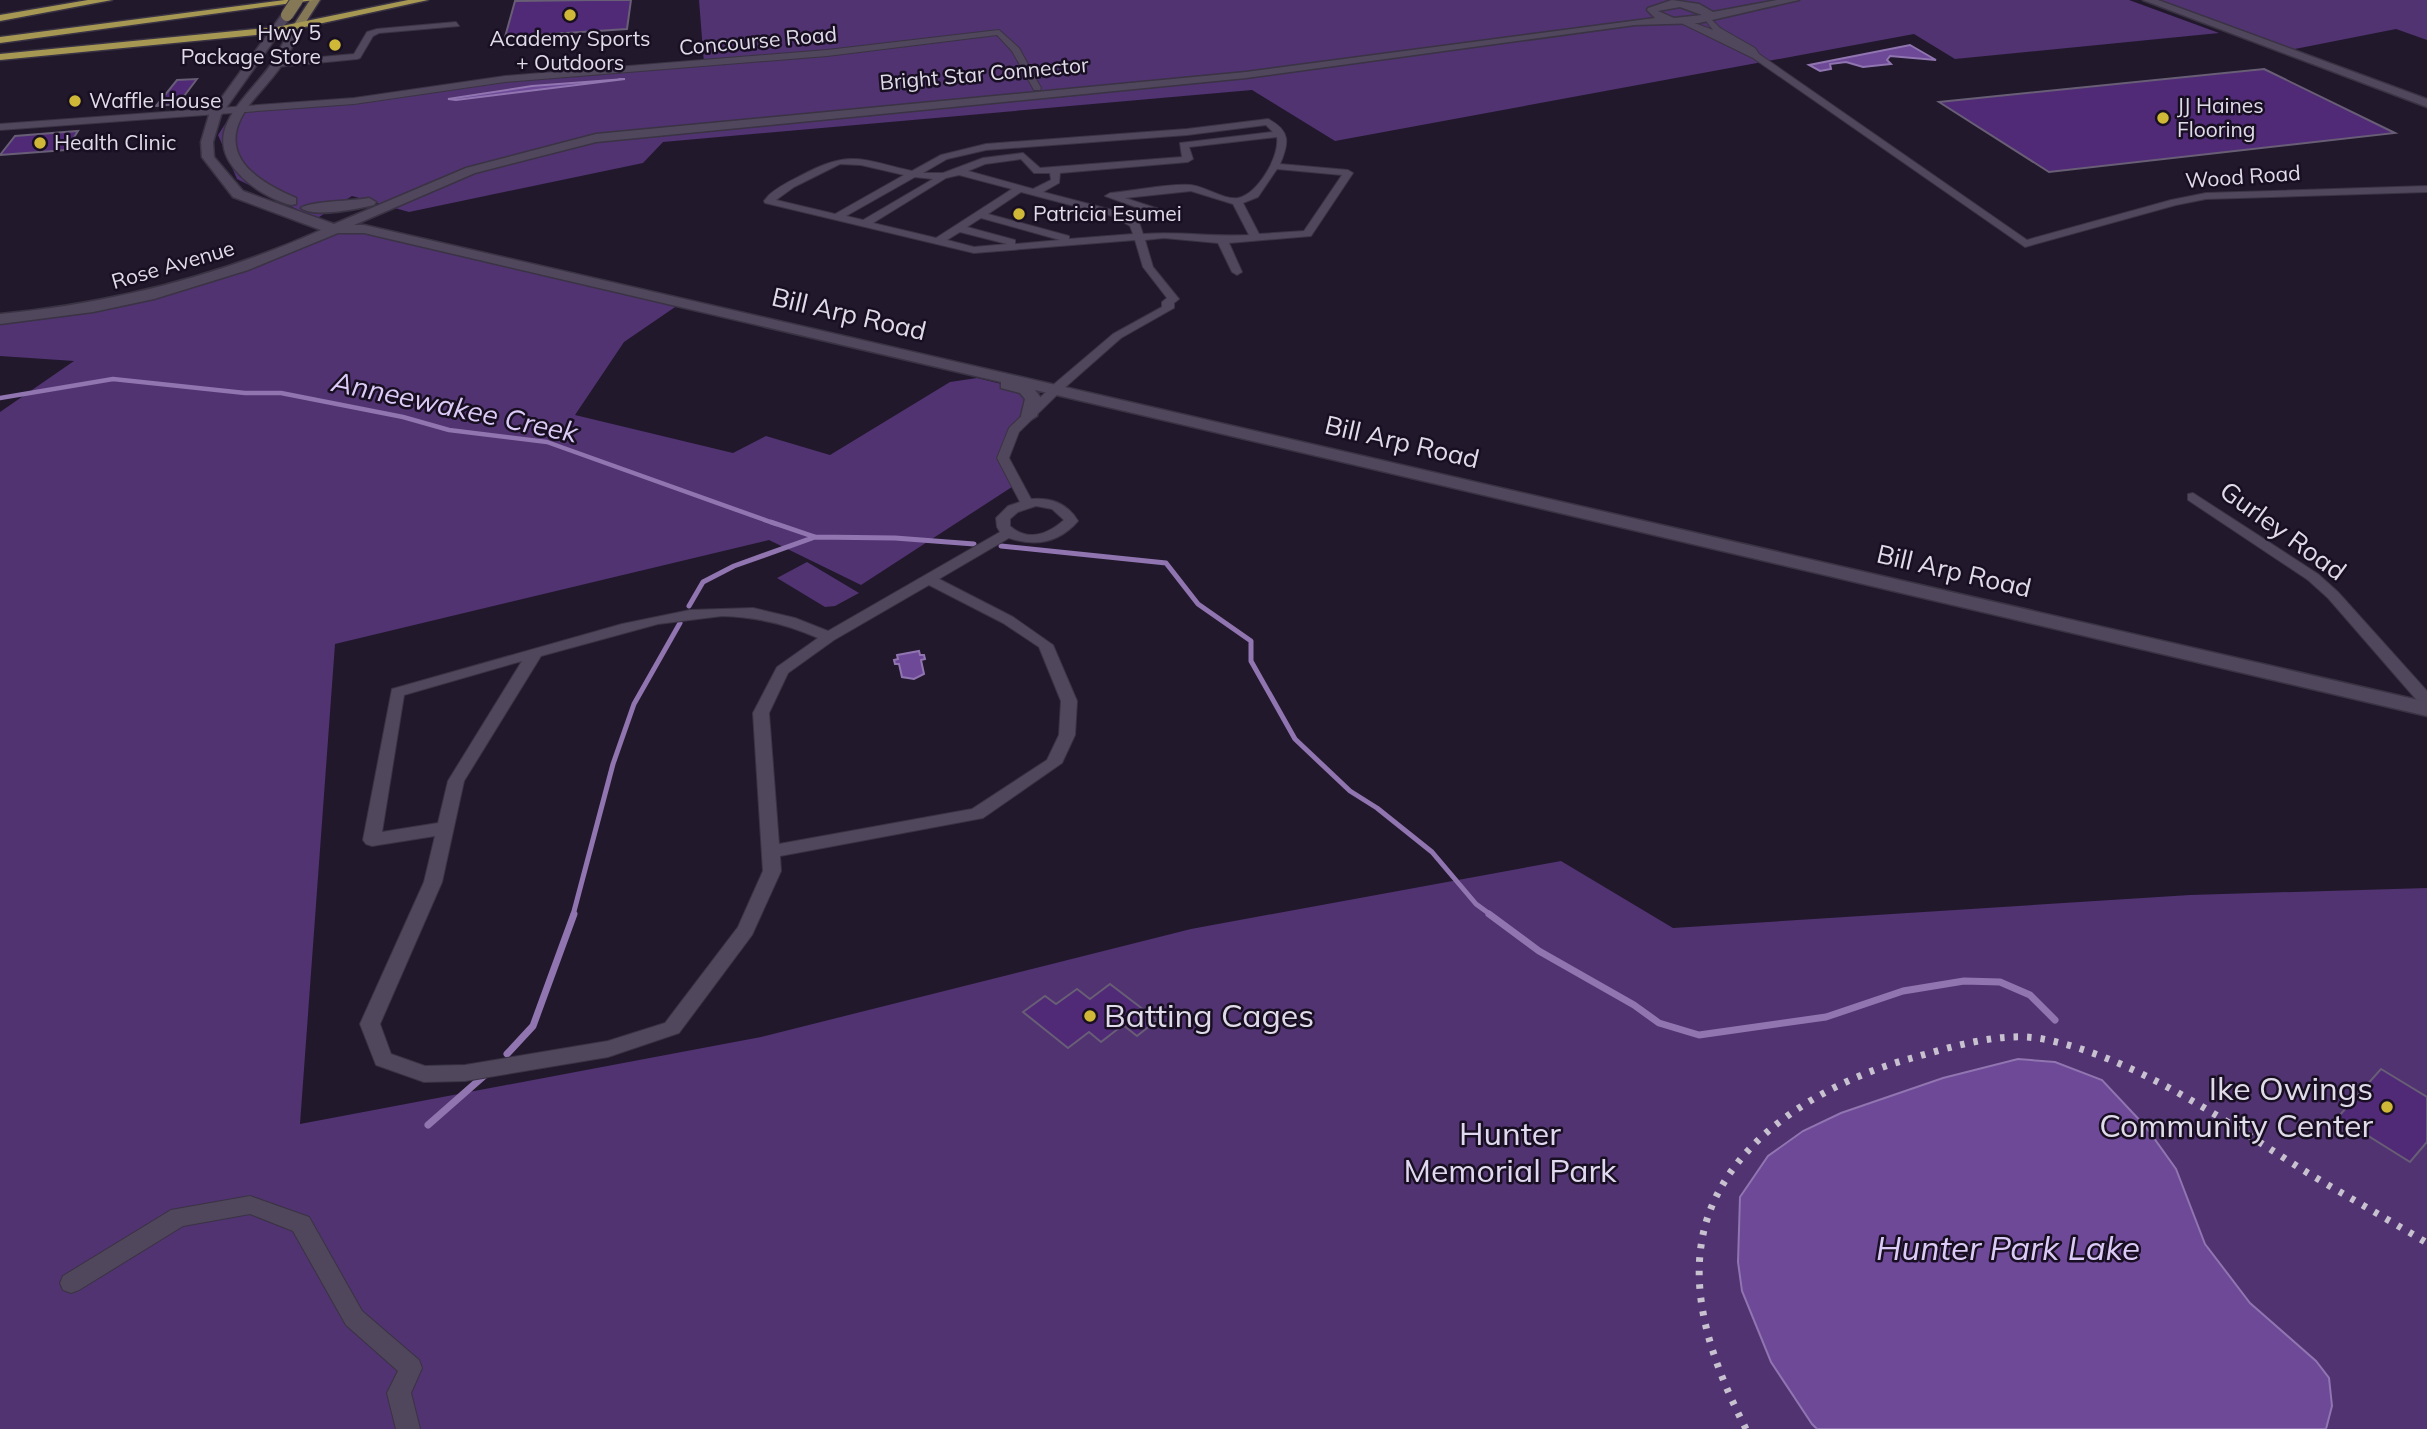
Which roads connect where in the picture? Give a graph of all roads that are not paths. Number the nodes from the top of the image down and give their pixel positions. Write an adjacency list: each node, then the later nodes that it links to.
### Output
1 (107, 0): 15 (highway)
2 (241, 0): 20 (highway)
3 (297, 0): 13 (main road, Bill Arp Road, bridge)
4 (309, 0): 22 (highway)
5 (315, 0): 16 (main road, Bill Arp Road)
6 (423, 0): 16 (highway)
7 (1670, 0): 11 (street)
8 (1745, 0): 11 (street)
9 (1794, 0): 14 (street)
10 (2148, 0): 28 (street)
11 (1687, 4): 12 (street, Bright Star Connector); 14 (street)
12 (1653, 6): 17 (street); 27 (street, Bright Star Connector)
13 (287, 15): 16 (highway); 19 (street, Bill Arp Road)
14 (1707, 16): 17 (street, Bright Star Connector); 24 (street)
15 (0, 18)
16 (303, 19): 19 (highway); 26 (street, Bill Arp Road)
17 (1676, 21): 24 (street); 46 (street, Bright Star Connector)
18 (456, 24): 26 (street)
19 (277, 30): 21 (highway); 23 (street, Bill Arp Road)
20 (0, 31)
21 (232, 35): 23 (highway); 25 (highway)
22 (0, 40)
23 (268, 43): 30 (street, Bill Arp Road)
24 (1756, 56): 42 (street, Wood Road)
25 (0, 57)
26 (277, 64): 29 (street, Bill Arp Road)
27 (1037, 88): 29 (street, Concourse Road); 44 (street, Bright Star Connector)
28 (2427, 103)
29 (242, 108): 30 (street); 47 (street, Bill Arp Road)
30 (219, 110): 31 (street); 48 (street, Bill Arp Road)
31 (0, 127)
32 (1176, 131): 33 (street); 34 (street); 39 (street)
33 (1281, 134): 34 (street); 35 (street)
34 (1183, 145): 38 (street)
35 (1274, 166): 45 (street); 56 (street)
36 (1055, 170): 37 (street); 38 (street); 43 (street)
37 (959, 172): 40 (street); 41 (street)
38 (1189, 173): 45 (street); 49 (street)
39 (909, 174): 40 (street); 51 (street); 51 (street)
40 (941, 178): 53 (street)
41 (1020, 188): 43 (street); 50 (street)
42 (2427, 189)
43 (1035, 192): 55 (street)
44 (369, 202): 47 (street); 52 (street, Bright Star Connector)
45 (1237, 202): 56 (street)
46 (389, 205): 52 (street, Bright Star Connector); 63 (street)
47 (308, 208): 52 (street, Bill Arp Road)
48 (277, 209): 52 (street, Bill Arp Road); 62 (street)
49 (1154, 211)
50 (978, 214): 54 (street); 58 (street)
51 (835, 218): 53 (street)
52 (334, 223): 59 (street, Bill Arp Road); 62 (street, Rose Avenue)
53 (862, 225): 60 (street)
54 (958, 228): 60 (street); 61 (street)
55 (1139, 237): 57 (street); 58 (street); 68 (street)
56 (1255, 237): 57 (street)
57 (1222, 240): 64 (street)
58 (1078, 241): 61 (street)
59 (415, 242): 62 (street); 63 (street, Bill Arp Road)
60 (937, 242): 61 (street)
61 (1023, 245)
62 (282, 246): 65 (street, Rose Avenue); 66 (street, Rose Avenue)
63 (488, 258): 67 (street, Bill Arp Road)
64 (1237, 272)
65 (0, 308)
66 (0, 319)
67 (961, 366): 68 (street, Bill Arp Road); 69 (street)
68 (1057, 388): 69 (street); 79 (street, Bill Arp Road)
69 (1029, 416): 71 (street)
70 (2193, 497): 78 (street, Gurley Road)
71 (1027, 503): 72 (street); 72 (street)
72 (1006, 534): 73 (street)
73 (931, 580): 74 (street); 76 (street)
74 (1008, 620): 75 (street)
75 (1027, 631): 81 (street)
76 (829, 637): 77 (street); 81 (street)
77 (535, 653): 80 (street); 80 (street)
78 (2427, 701)
79 (2427, 709)
80 (445, 828): 81 (street)
81 (771, 852)
82 (71, 1283): 83 (street)
83 (408, 1429)

